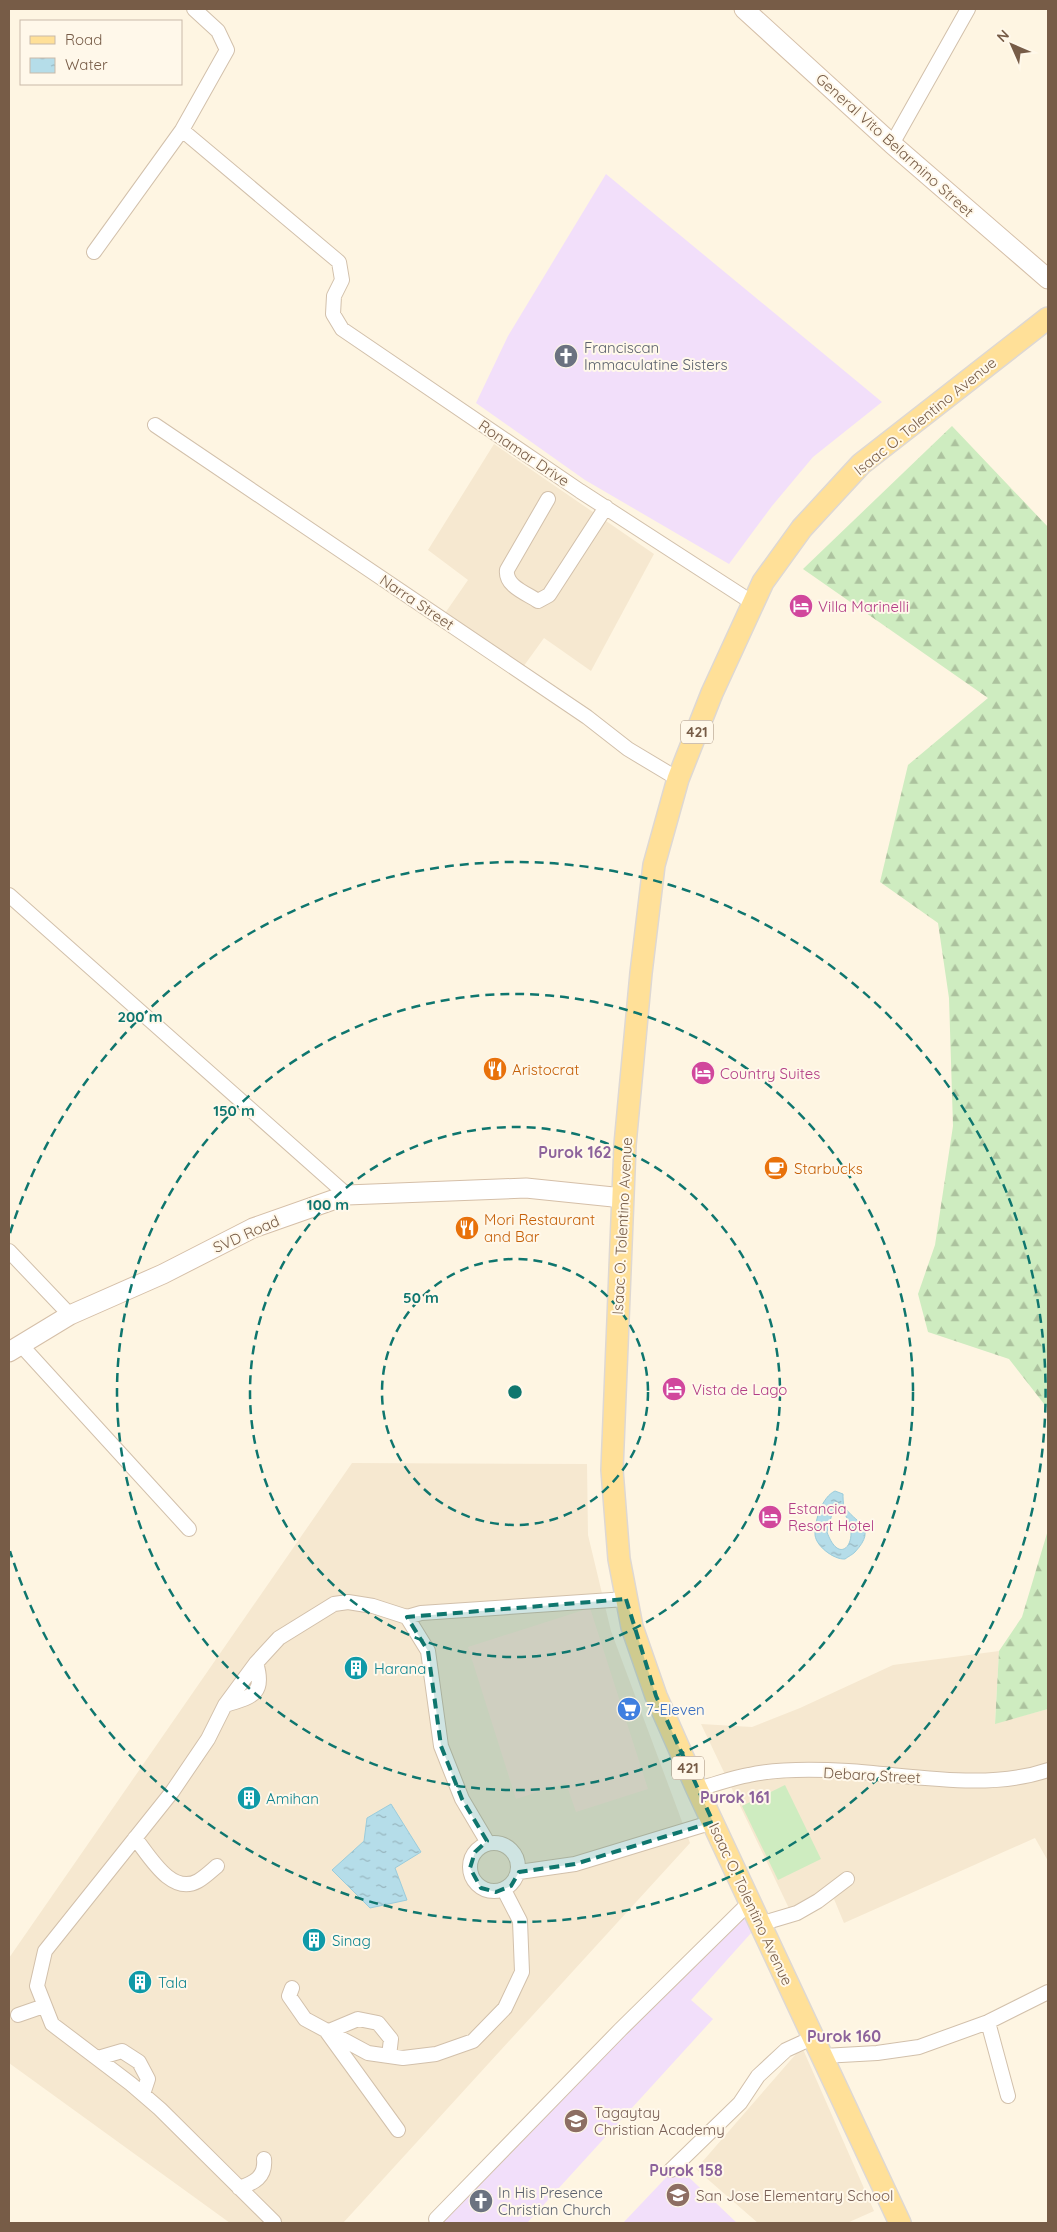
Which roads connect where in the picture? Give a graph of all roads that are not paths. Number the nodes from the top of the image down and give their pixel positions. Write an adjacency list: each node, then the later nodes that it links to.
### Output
1 (194, 9): 4 (street)
2 (744, 9): 5 (main road, General Vito Belarmino Street)
3 (968, 9): 5 (street)
4 (182, 130): 6 (street); 11 (street, Ronamar Drive)
5 (892, 144): 7 (main road, General Vito Belarmino Street)
6 (94, 252)
7 (1048, 279)
8 (1048, 318): 12 (main road, Isaac O. Tolentino Avenue / 421)
9 (155, 424): 13 (street, Narra Street)
10 (548, 498): 11 (street)
11 (606, 507): 12 (street, Ronamar Drive)
12 (753, 603): 13 (main road, Isaac O. Tolentino Avenue / 421)
13 (678, 779): 16 (main road, Isaac O. Tolentino Avenue / 421)
14 (9, 895): 15 (street)
15 (347, 1195): 16 (main road, SVD Road); 18 (main road, SVD Road)
16 (623, 1198): 21 (main road, Isaac O. Tolentino Avenue / 421)
17 (9, 1251): 18 (street)
18 (70, 1315): 19 (main road, SVD Road)
19 (15, 1348): 20 (street)
20 (188, 1529)
21 (626, 1599): 22 (street); 24 (main road, Isaac O. Tolentino Avenue / 421)
22 (408, 1616): 26 (street); 27 (street)
23 (1048, 1770): 24 (street, Debara Street)
24 (697, 1789): 25 (main road, Isaac O. Tolentino Avenue / 421)
25 (713, 1822): 29 (street); 32 (main road, Isaac O. Tolentino Avenue / 421)
26 (135, 1838): 28 (street); 36 (street)
27 (488, 1843): 29 (street); 31 (street)
28 (217, 1866)
29 (518, 1872): 31 (street)
30 (846, 1879): 33 (street)
31 (504, 1890): 41 (street)
32 (748, 1897): 33 (main road, Isaac O. Tolentino Avenue / 421); 50 (street)
33 (760, 1924): 40 (main road, Isaac O. Tolentino Avenue / 421)
34 (292, 1988): 39 (street)
35 (1048, 1992): 38 (street)
36 (44, 2006): 37 (street); 43 (street)
37 (18, 2015)
38 (988, 2022): 42 (street); 45 (street)
39 (327, 2032): 41 (street); 41 (street); 46 (street)
40 (813, 2036): 42 (main road, Isaac O. Tolentino Avenue / 421); 48 (street)
41 (389, 2056)
42 (823, 2056): 52 (main road, Isaac O. Tolentino Avenue / 421)
43 (98, 2058): 44 (street); 44 (street)
44 (143, 2094): 49 (street)
45 (1008, 2096)
46 (398, 2130)
47 (264, 2159): 49 (street)
48 (671, 2170)
49 (239, 2188): 51 (street)
50 (436, 2219)
51 (274, 2222)
52 (900, 2223)

